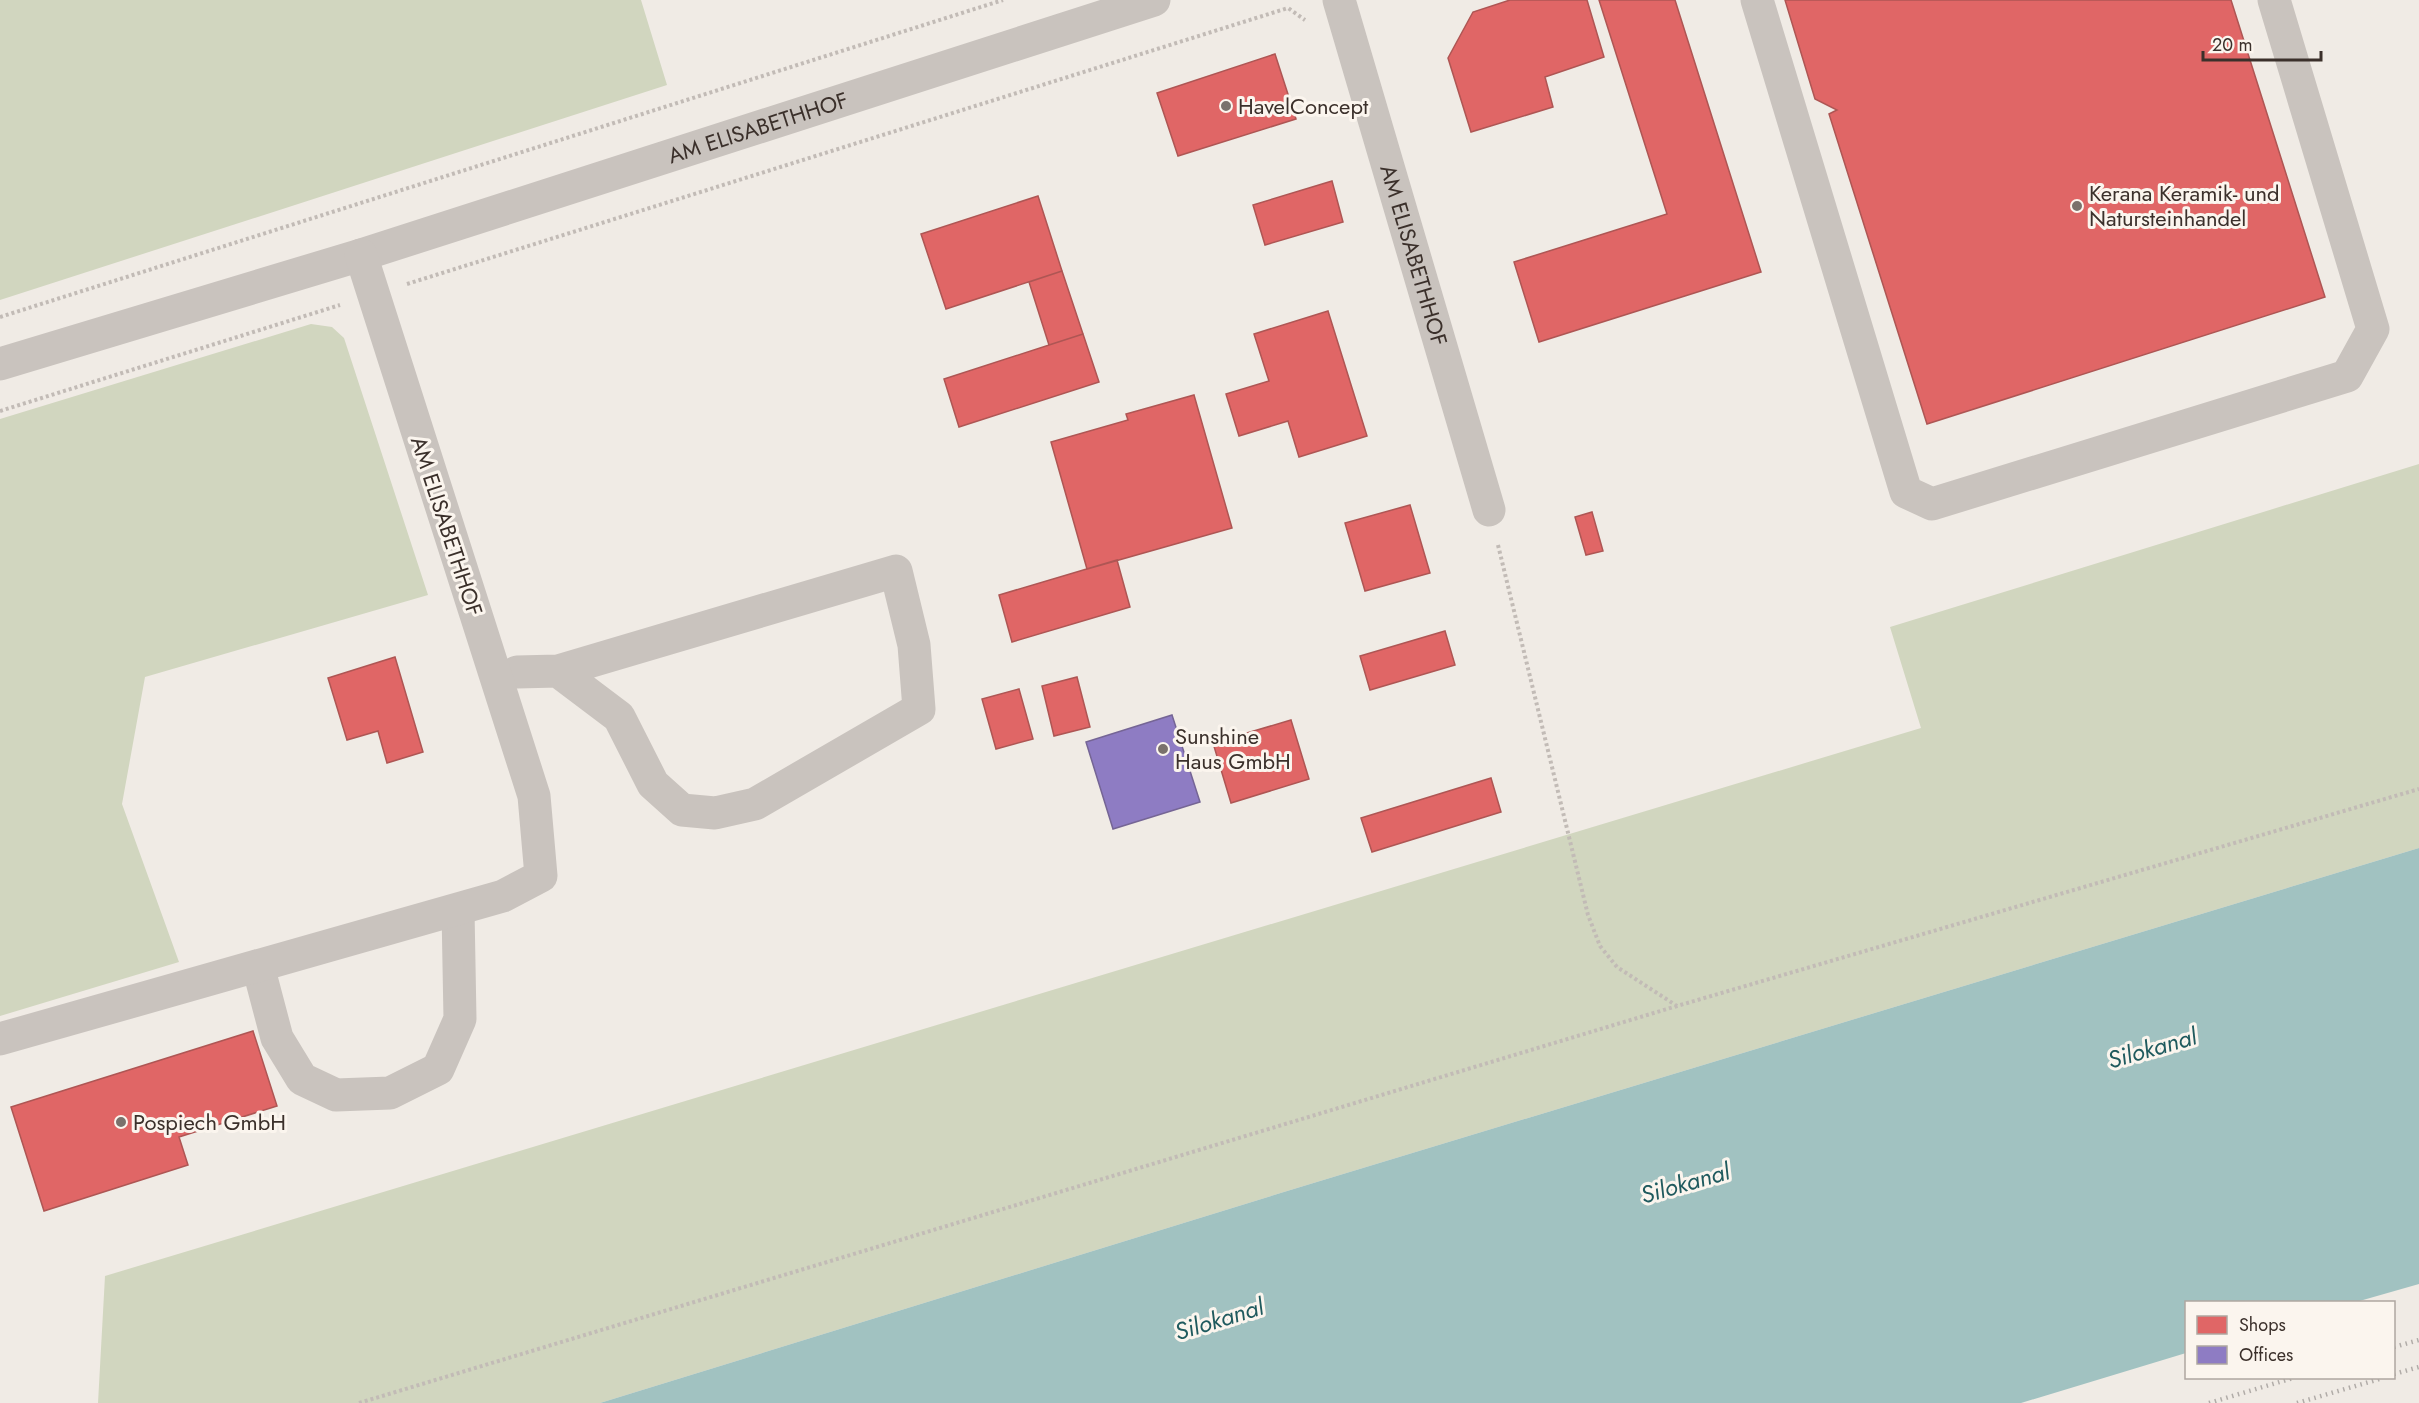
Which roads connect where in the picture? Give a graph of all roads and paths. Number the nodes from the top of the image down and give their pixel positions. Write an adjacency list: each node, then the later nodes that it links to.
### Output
1 (1003, 0): 9 (path)
2 (1154, 0): 7 (street, AM ELISABETHHOF)
3 (1339, 0): 12 (street, AM ELISABETHHOF)
4 (1757, 0): 5 (street)
5 (2274, 0)
6 (1306, 21): 8 (path)
7 (361, 255): 8 (street, AM ELISABETHHOF); 10 (street, AM ELISABETHHOF)
8 (374, 294): 11 (path); 16 (street, AM ELISABETHHOF)
9 (0, 317)
10 (0, 364)
11 (0, 411)
12 (1489, 510)
13 (558, 671): 13 (street); 14 (street)
14 (517, 672)
15 (2419, 789): 19 (path)
16 (458, 910): 17 (street); 17 (street)
17 (258, 966): 18 (street)
18 (0, 1039)
19 (359, 1403)

